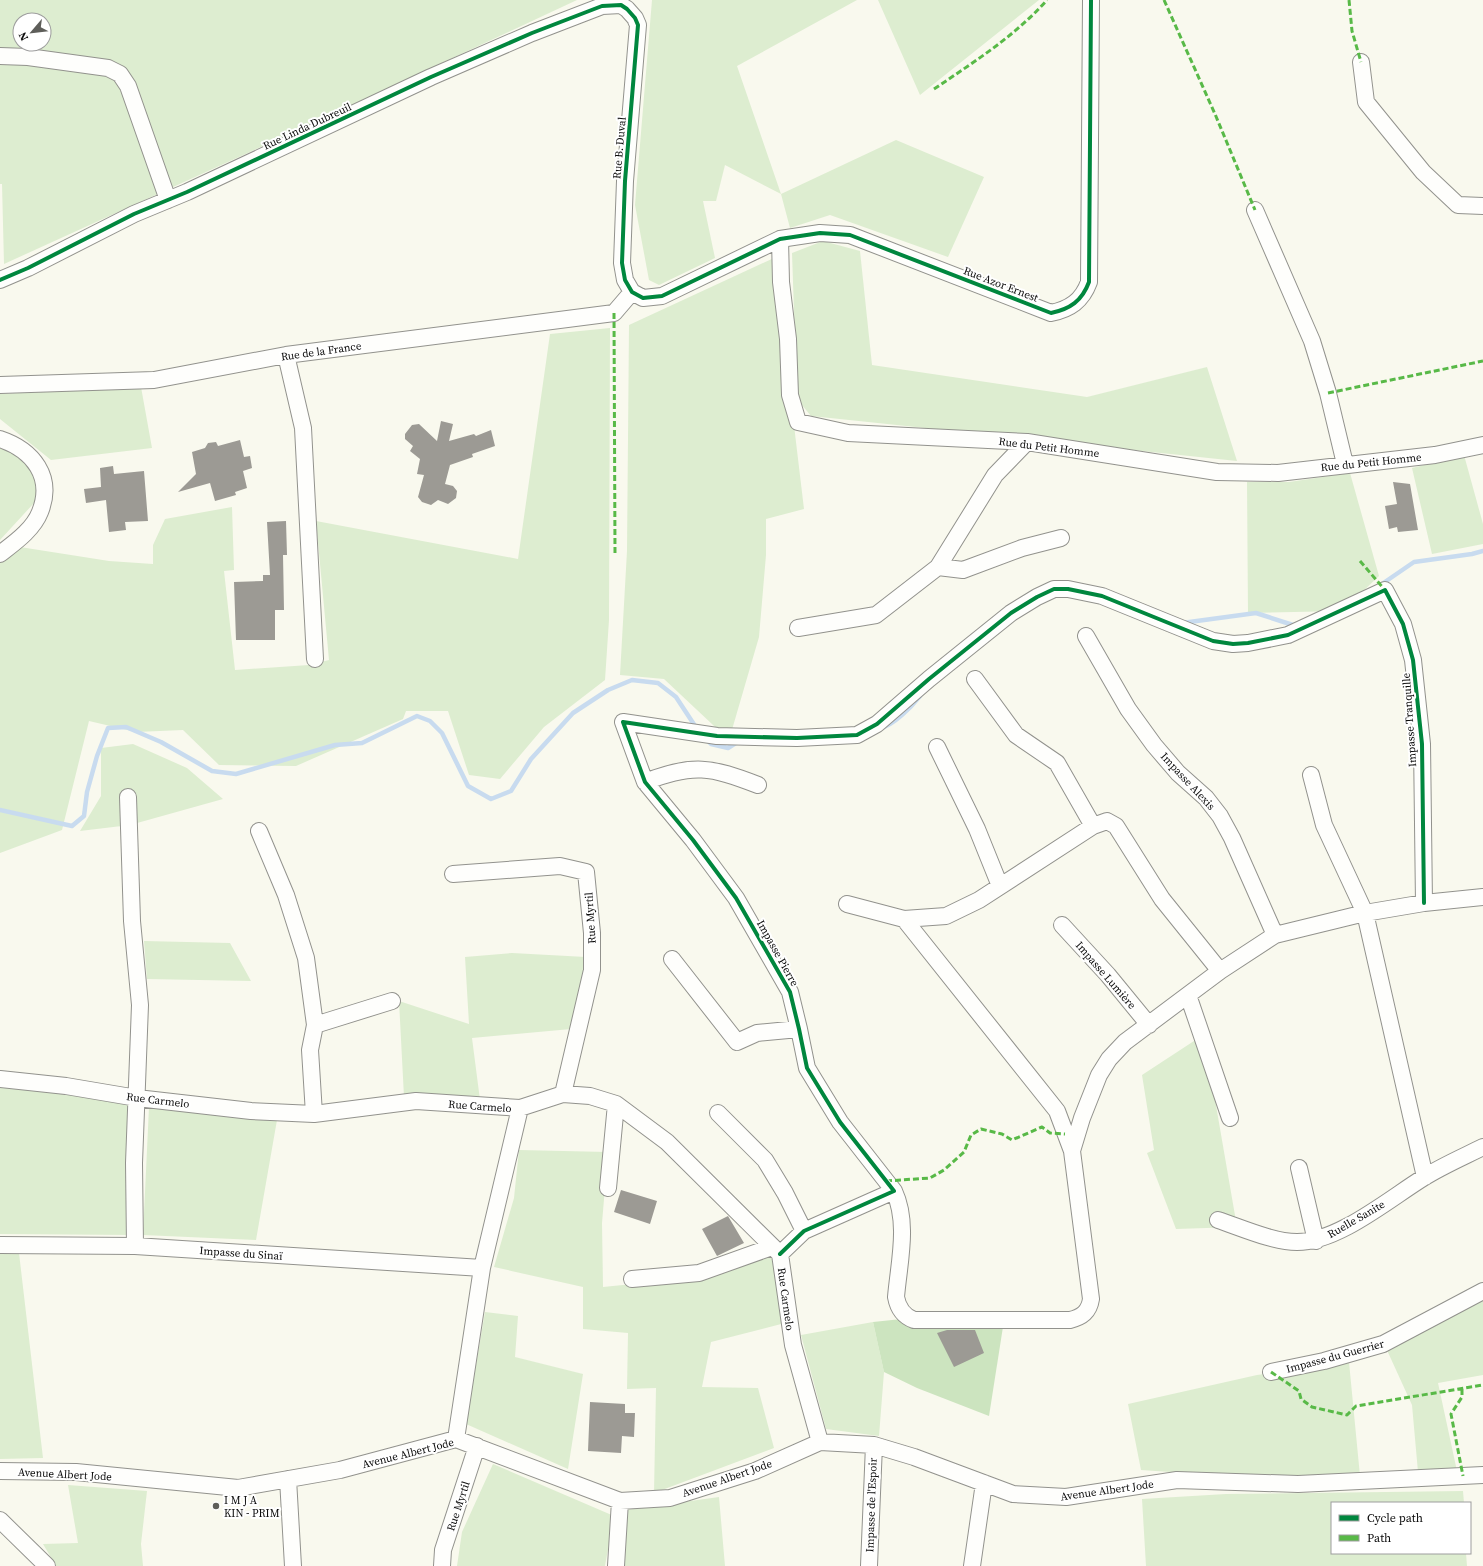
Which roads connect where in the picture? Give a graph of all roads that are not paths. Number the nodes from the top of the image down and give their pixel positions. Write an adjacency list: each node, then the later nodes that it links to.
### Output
1 (1091, 0): 8 (street, Rue Azor Ernest)
2 (628, 4): 5 (street, Rue Linda Dubreuil); 10 (street, Rue B. Duval)
3 (0, 56): 5 (street)
4 (1361, 62): 6 (street)
5 (168, 200): 9 (street, Rue Linda Dubreuil)
6 (1483, 206)
7 (1255, 210): 16 (street)
8 (780, 239): 10 (street, Rue Azor Ernest); 14 (street, Rue du Petit Homme)
9 (0, 280)
10 (632, 292): 11 (street, Rue de la France)
11 (286, 355): 12 (street, Rue de la France); 23 (street)
12 (0, 385)
13 (0, 440): 18 (street)
14 (1027, 442): 16 (street, Rue du Petit Homme); 19 (street)
15 (1483, 445): 16 (street, Rue du Petit Homme)
16 (1344, 464)
17 (1061, 538): 19 (street)
18 (0, 554)
19 (938, 567): 21 (street)
20 (1385, 590): 27 (street, Impasse Pierre); 35 (street, Impasse Tranquille)
21 (798, 628)
22 (1086, 636): 40 (street, Impasse Alexis)
23 (315, 659)
24 (975, 679): 30 (street)
25 (937, 747): 33 (street)
26 (1311, 775): 37 (street)
27 (645, 782): 28 (street); 47 (street, Impasse Pierre)
28 (758, 785)
29 (128, 797): 50 (street)
30 (1093, 826): 33 (street); 42 (street)
31 (259, 831): 45 (street)
32 (453, 874): 49 (street, Rue Myrtil)
33 (1000, 886): 38 (street)
34 (1483, 897): 35 (street)
35 (1424, 903): 37 (street)
36 (847, 904): 38 (street)
37 (1365, 913): 40 (street); 59 (street)
38 (904, 919): 57 (street)
39 (1062, 926): 46 (street, Impasse Lumière)
40 (1275, 936): 42 (street)
41 (672, 959): 47 (street)
42 (1220, 971): 43 (street)
43 (1188, 995): 46 (street); 55 (street)
44 (392, 1001): 45 (street)
45 (315, 1025): 54 (street)
46 (1149, 1025): 57 (street)
47 (799, 1029): 61 (street, Impasse Pierre)
48 (0, 1079): 50 (street, Rue Carmelo)
49 (563, 1094): 51 (street, Rue Carmelo); 52 (street, Rue Carmelo)
50 (137, 1098): 54 (street, Rue Carmelo); 66 (street)
51 (616, 1104): 60 (street); 67 (street, Rue Carmelo)
52 (520, 1108): 54 (street, Rue Carmelo); 68 (street)
53 (718, 1113): 63 (street)
54 (314, 1114)
55 (1230, 1118)
56 (1483, 1147): 59 (street, Ruelle Sanite)
57 (1072, 1151): 61 (street, Impasse Pierre)
58 (1299, 1168): 64 (street)
59 (1425, 1177): 64 (street, Ruelle Sanite)
60 (608, 1188)
61 (894, 1191): 63 (street)
62 (1218, 1220): 64 (street, Ruelle Sanite)
63 (804, 1230): 67 (street)
64 (1316, 1241)
65 (0, 1245): 66 (street, Impasse du Sinaï)
66 (135, 1246): 68 (street, Impasse du Sinaï)
67 (776, 1251): 69 (street); 73 (street, Rue Carmelo)
68 (482, 1268): 72 (street)
69 (632, 1279)
70 (1483, 1291): 71 (street, Impasse du Guerrier)
71 (1271, 1372)
72 (456, 1439): 75 (street, Avenue Albert Jode); 78 (street, Avenue Albert Jode)
73 (820, 1442): 74 (street, Avenue Albert Jode); 80 (street, Avenue Albert Jode)
74 (874, 1445): 79 (street, Avenue Albert Jode); 86 (street, Impasse de l'Espoir)
75 (477, 1446): 80 (street, Avenue Albert Jode); 84 (street, Rue Myrtil)
76 (0, 1471): 78 (street, Avenue Albert Jode)
77 (1483, 1476): 79 (street, Avenue Albert Jode)
78 (288, 1479): 83 (street)
79 (984, 1483): 87 (street)
80 (620, 1501): 85 (street)
81 (0, 1520): 82 (street)
82 (47, 1566)
83 (294, 1566)
84 (442, 1566)
85 (616, 1566)
86 (869, 1566)
87 (972, 1566)

